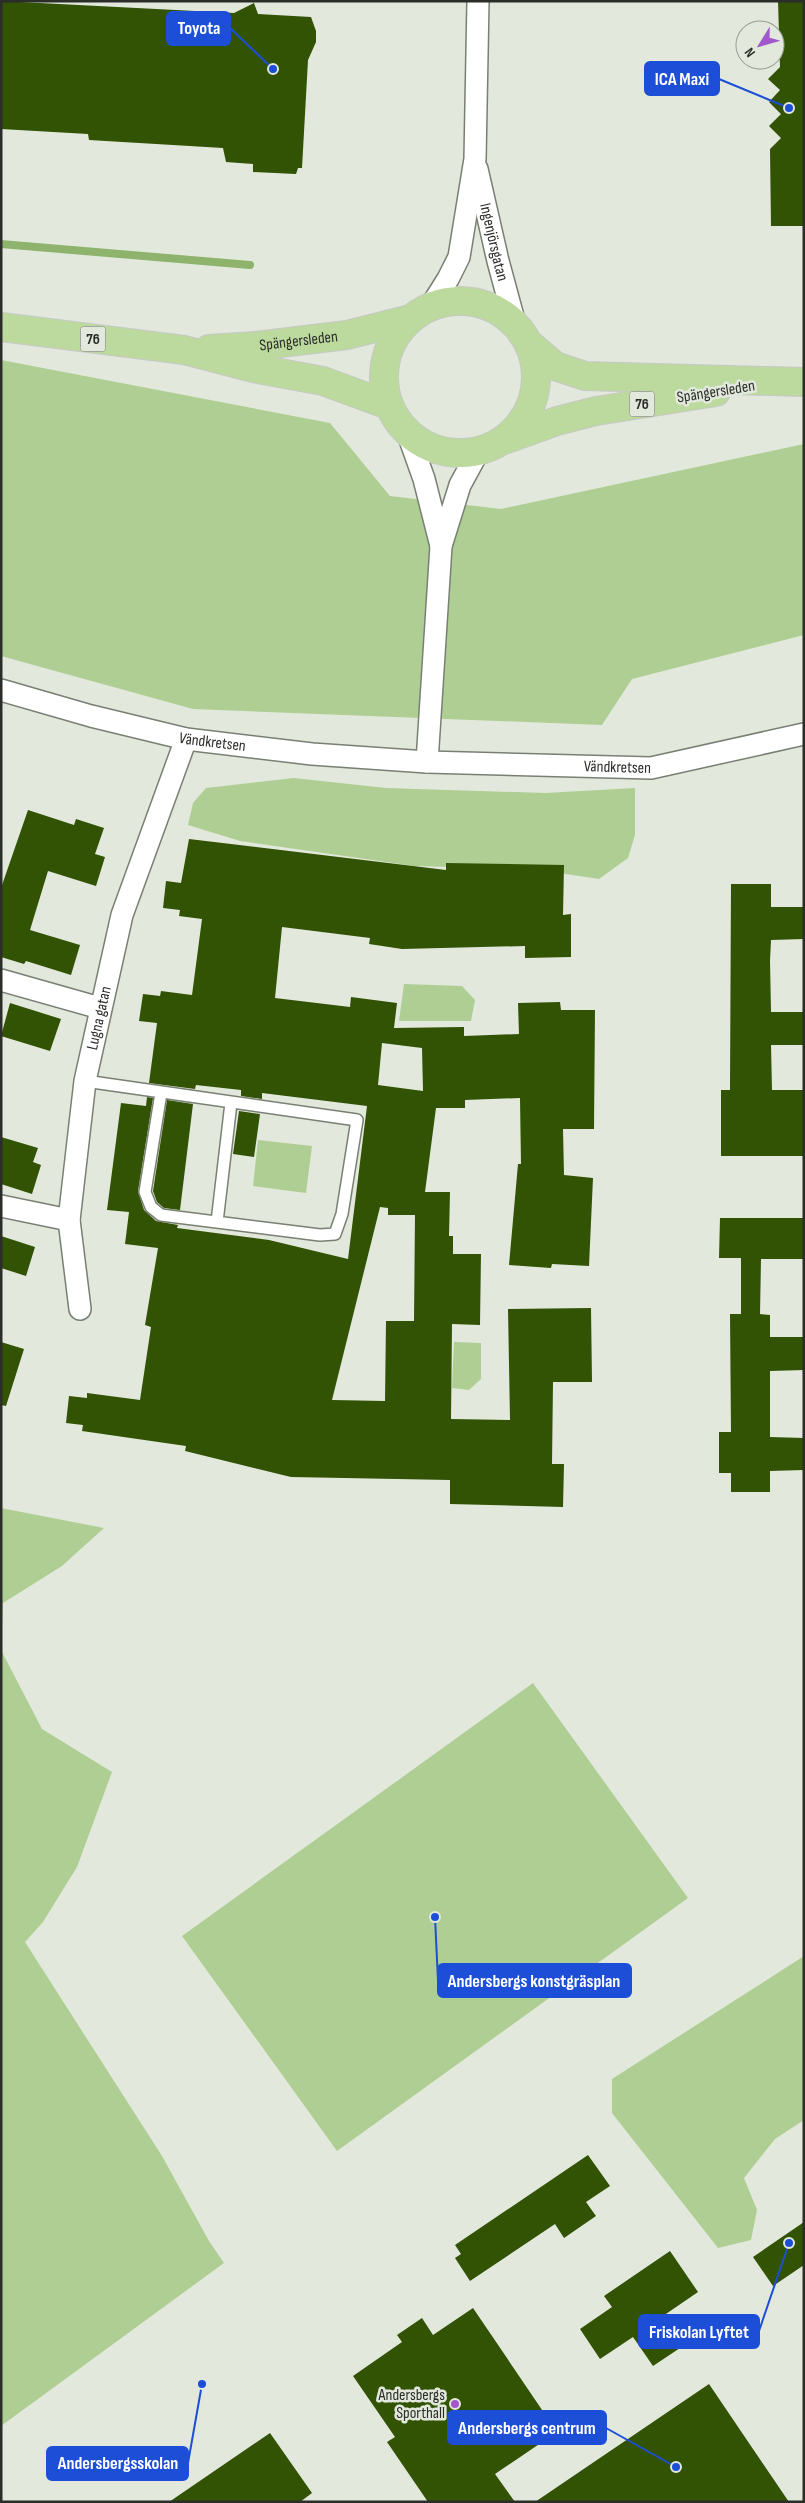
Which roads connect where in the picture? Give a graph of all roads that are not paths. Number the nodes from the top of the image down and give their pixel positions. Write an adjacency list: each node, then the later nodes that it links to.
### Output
1 (478, 1): 2 (street, Ingenjörsgatan)
2 (475, 160): 3 (street, Ingenjörsgatan); 5 (street, Ingenjörsgatan)
3 (420, 312): 5 (main road, Spängersleden); 6 (main road, Spängersleden / 76); 8 (main road, Spängersleden)
4 (1, 327): 6 (main road, Spängersleden / 76)
5 (522, 334): 7 (main road, Spängersleden / 76); 10 (main road, Spängersleden)
6 (184, 350): 8 (main road, Spängersleden / 76)
7 (793, 382): 10 (main road, Spängersleden / 76)
8 (388, 405): 9 (main road, Spängersleden)
9 (408, 434): 11 (main road, Spängersleden); 12 (street)
10 (505, 440): 11 (main road, Spängersleden)
11 (478, 452): 12 (street)
12 (441, 546): 16 (street)
13 (1, 690): 15 (street, Vändkretsen)
14 (804, 734): 16 (street, Vändkretsen)
15 (186, 738): 16 (street, Vändkretsen); 18 (street, Lugna gatan)
16 (427, 762)
17 (1, 980): 18 (street)
18 (100, 1008): 19 (street, Lugna gatan)
19 (85, 1081): 20 (lane); 23 (street, Lugna gatan)
20 (161, 1094): 21 (lane); 24 (lane)
21 (231, 1103): 24 (lane); 24 (lane)
22 (1, 1206): 23 (street)
23 (69, 1220): 25 (street, Lugna gatan)
24 (218, 1222)
25 (80, 1309)

